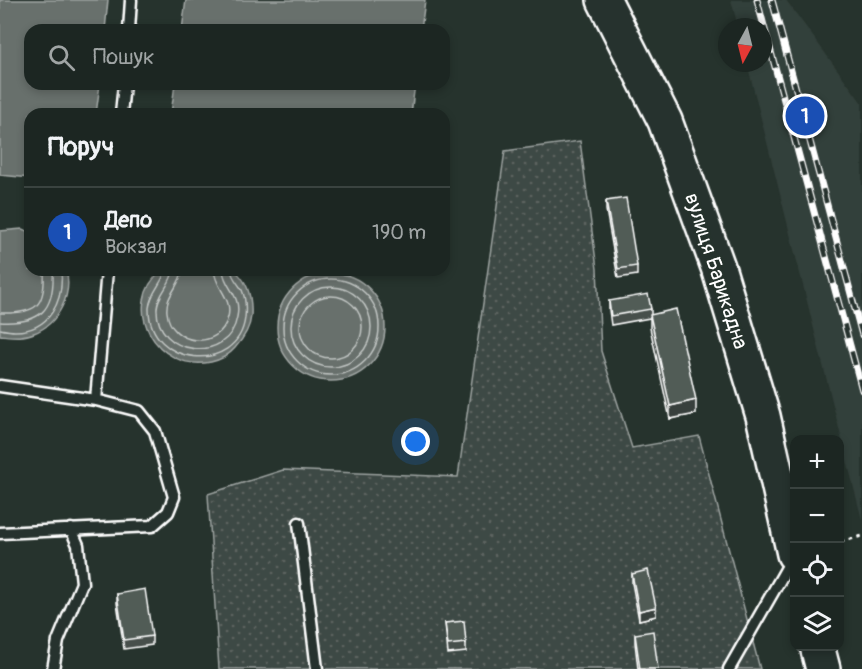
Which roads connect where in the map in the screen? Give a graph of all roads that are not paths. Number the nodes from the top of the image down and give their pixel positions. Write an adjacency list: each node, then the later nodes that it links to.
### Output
1 (132, 0): 3 (lane)
2 (604, 0): 12 (main road, вулиця Барикадна)
3 (130, 24)
4 (123, 90): 5 (lane)
5 (122, 108)
6 (106, 276): 8 (lane)
7 (0, 386): 8 (lane)
8 (96, 400): 10 (lane)
9 (299, 523): 16 (lane)
10 (71, 529): 11 (lane); 15 (lane)
11 (0, 533)
12 (792, 543)
13 (790, 563): 17 (lane)
14 (818, 651): 18 (main road)
15 (53, 669)
16 (317, 669)
17 (729, 669)
18 (822, 669)

